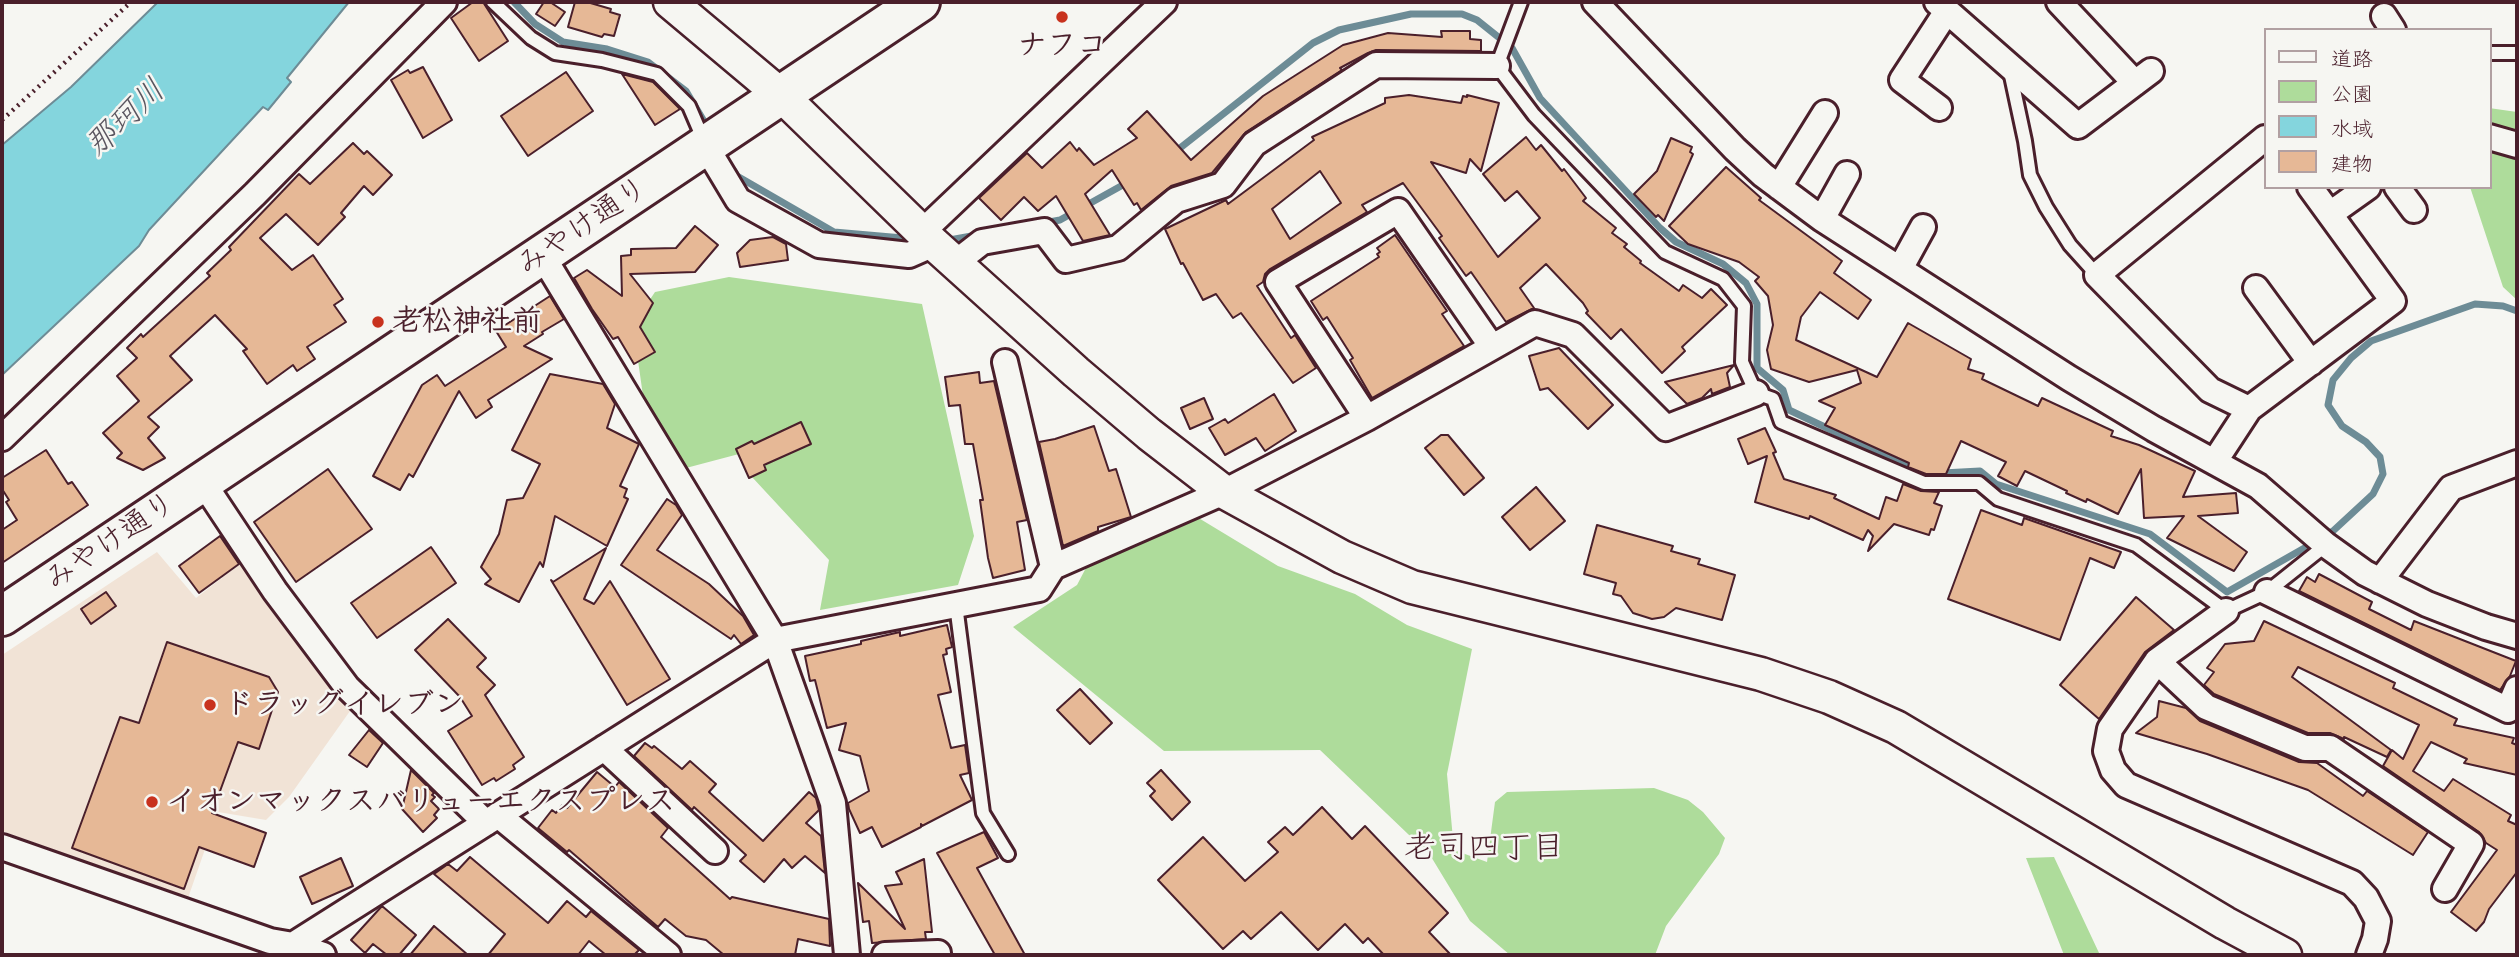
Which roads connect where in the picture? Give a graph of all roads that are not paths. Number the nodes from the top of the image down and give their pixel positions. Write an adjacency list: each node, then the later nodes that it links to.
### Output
1 (444, 2): 41 (street)
2 (493, 2): 19 (lane)
3 (670, 2): 14 (street)
4 (920, 2): 14 (highway, みやけ通り)
5 (1164, 2): 30 (street)
6 (1521, 2): 13 (lane)
7 (1595, 2): 22 (street)
8 (2059, 2): 12 (street)
9 (1942, 6): 12 (street); 15 (street)
10 (2491, 52): 11 (lane)
11 (2517, 53)
12 (2008, 64): 33 (lane)
13 (1497, 66): 30 (street); 38 (lane)
14 (782, 96): 19 (highway, みやけ通り); 30 (street)
15 (1940, 108)
16 (1825, 113): 22 (street)
17 (2491, 138): 20 (street)
18 (2264, 139): 33 (street)
19 (705, 145): 30 (street); 31 (highway, みやけ通り)
20 (2517, 145)
21 (1847, 174): 28 (street)
22 (1779, 187): 28 (street)
23 (2311, 189): 27 (street)
24 (2365, 189): 27 (street)
25 (2398, 189): 26 (street)
26 (2414, 210)
27 (2330, 214): 37 (street)
28 (1822, 219): 32 (street)
29 (1923, 227): 32 (street)
30 (937, 246): 45 (street)
31 (542, 255): 44 (highway, みやけ通り); 54 (street)
32 (1900, 269): 42 (street)
33 (2097, 275): 39 (street)
34 (2256, 288): 37 (street)
35 (1492, 347): 38 (street); 40 (street); 40 (street)
36 (1005, 362): 47 (street)
37 (2311, 363): 39 (street)
38 (1756, 393): 51 (lane)
39 (2249, 409): 42 (street)
40 (1367, 418): 45 (street)
41 (2, 438)
42 (2215, 461): 46 (street)
43 (2517, 463): 48 (street)
44 (202, 481): 52 (highway, みやけ通り); 58 (street)
45 (1224, 492): 47 (street); 69 (street)
46 (2326, 545): 48 (street); 49 (lane)
47 (1053, 568): 50 (street)
48 (2380, 581): 53 (street)
49 (2267, 592): 51 (lane); 56 (street)
50 (956, 605): 54 (street); 61 (lane)
51 (2226, 611): 55 (street)
52 (2, 616)
53 (2517, 636)
54 (775, 640): 57 (street); 67 (street)
55 (2157, 661): 62 (street); 70 (street)
56 (2517, 689)
57 (604, 748): 58 (street); 60 (street)
58 (492, 819): 63 (street); 66 (street)
59 (2, 846): 63 (street)
60 (715, 851)
61 (1007, 854)
62 (2445, 889)
63 (277, 947): 65 (street)
64 (938, 953): 68 (street)
65 (323, 955)
66 (668, 955)
67 (848, 955)
68 (885, 955)
69 (2285, 955)
70 (2369, 955)

